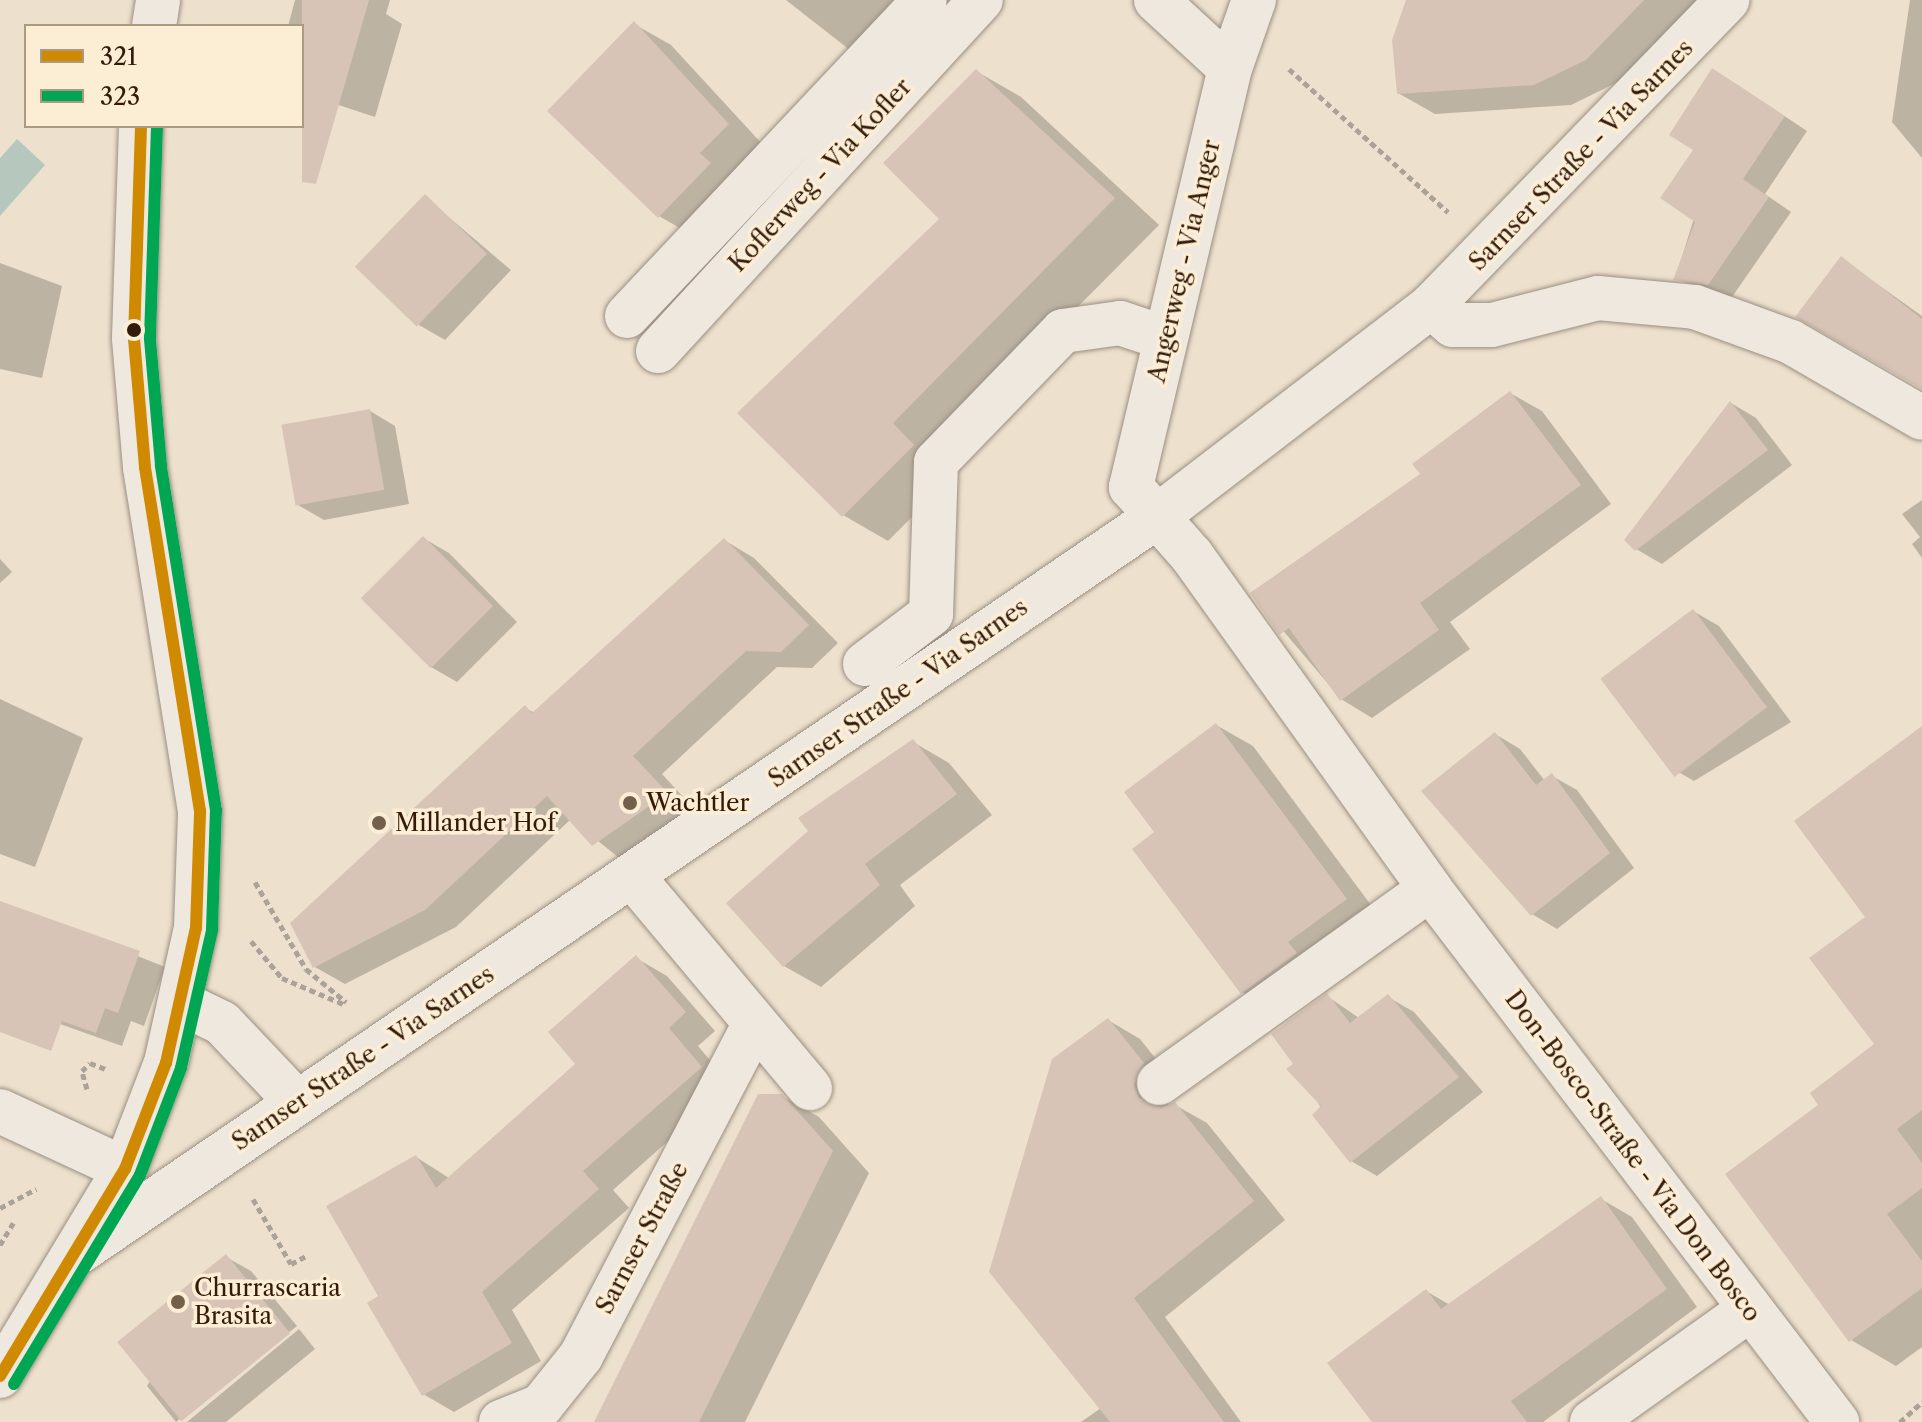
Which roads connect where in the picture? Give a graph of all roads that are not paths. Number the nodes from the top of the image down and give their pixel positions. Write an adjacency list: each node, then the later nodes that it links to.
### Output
1 (158, 0): 6 (street)
2 (925, 0): 10 (street)
3 (981, 0): 12 (street, Koflerweg - Via Kofler)
4 (1156, 0): 7 (street)
5 (1728, 0): 9 (street, Sarnser Straße - Via Sarnes)
6 (154, 24)
7 (1243, 32): 11 (street, Angerweg - Via Anger)
8 (141, 128): 18 (street)
9 (1431, 306): 13 (street); 14 (street, Sarnser Straße - Via Sarnes)
10 (627, 316)
11 (1165, 338): 14 (street, Angerweg - Via Anger); 15 (street)
12 (658, 351)
13 (1922, 418)
14 (1155, 518): 16 (street, Sarnser Straße - Via Sarnes); 17 (street, Don-Bosco-Straße - Via Don Bosco)
15 (865, 664)
16 (632, 876): 19 (street); 22 (street, Sarnser Straße - Via Sarnes)
17 (1430, 889): 20 (street); 26 (street, Don-Bosco-Straße - Via Don Bosco)
18 (183, 1004): 22 (street); 24 (street)
19 (754, 1025): 21 (street); 28 (street, Sarnser Straße)
20 (1159, 1083)
21 (810, 1088)
22 (297, 1102): 25 (street, Sarnser Straße - Via Sarnes)
23 (0, 1111): 24 (street)
24 (125, 1169): 25 (street)
25 (76, 1254): 27 (street)
26 (1749, 1310): 29 (street); 30 (street, Don-Bosco-Straße - Via Don Bosco)
27 (0, 1376)
28 (501, 1422)
29 (1592, 1422)
30 (1837, 1422)

